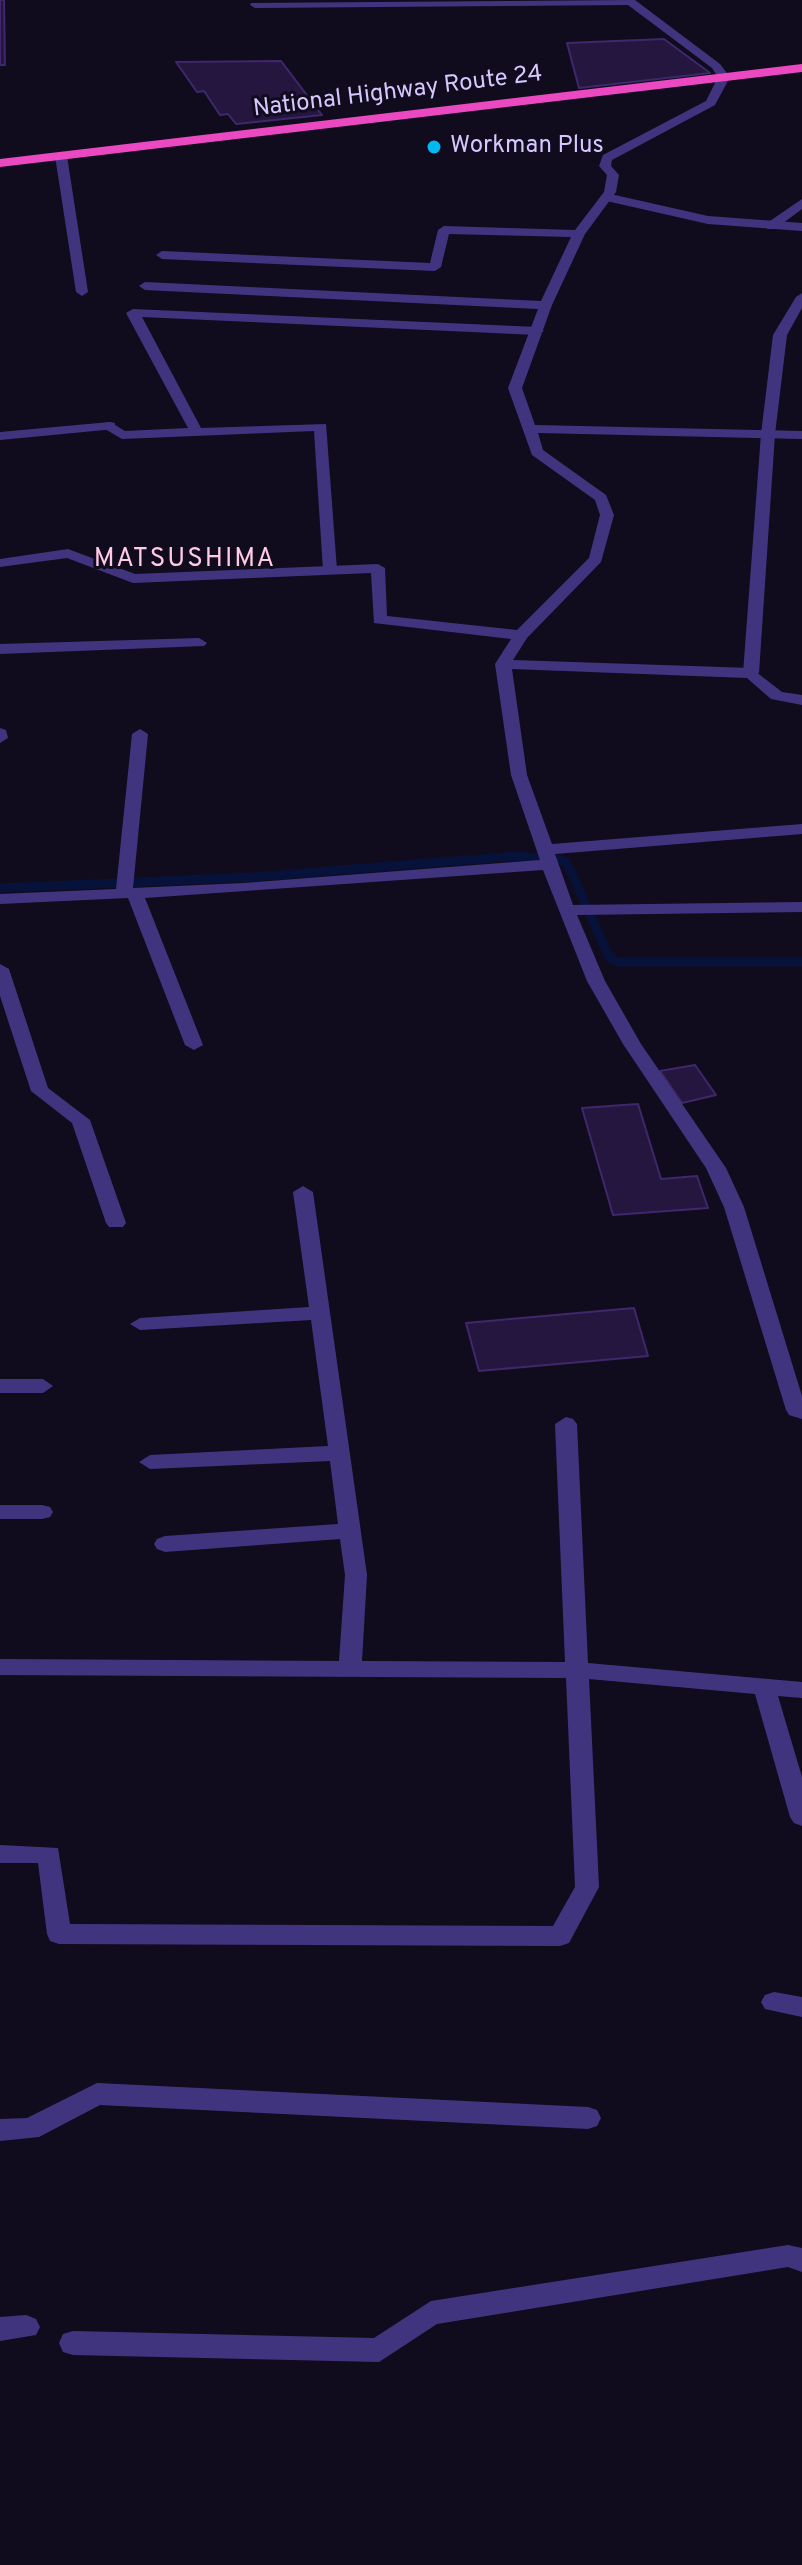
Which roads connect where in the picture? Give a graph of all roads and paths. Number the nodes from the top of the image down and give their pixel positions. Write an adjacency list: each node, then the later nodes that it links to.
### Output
1 (629, 1): 2 (street); 4 (street)
2 (255, 5)
3 (802, 68): 4 (highway, National Highway Route 24)
4 (724, 77): 5 (highway, National Highway Route 24); 7 (street)
5 (61, 156): 6 (highway, National Highway Route 24); 14 (street)
6 (0, 163)
7 (606, 197): 9 (street); 11 (street)
8 (802, 203): 9 (street)
9 (771, 226): 10 (street)
10 (802, 227)
11 (579, 234): 12 (street); 16 (street)
12 (162, 255)
13 (145, 286): 16 (street)
14 (82, 292)
15 (802, 297): 20 (street)
16 (546, 305): 17 (street)
17 (537, 331): 18 (street); 19 (street)
18 (532, 429): 20 (street); 25 (street)
19 (196, 431): 22 (street); 24 (street)
20 (768, 434): 21 (street); 29 (street)
21 (802, 435)
22 (0, 436)
23 (0, 563): 24 (street)
24 (330, 570): 25 (street)
25 (521, 635): 28 (street)
26 (199, 643): 27 (street)
27 (0, 649)
28 (503, 664): 29 (street); 33 (street)
29 (751, 673): 30 (street)
30 (802, 700)
31 (140, 734): 34 (street)
32 (802, 829): 33 (street)
33 (546, 857): 34 (street); 37 (street)
34 (127, 888): 35 (street); 39 (street)
35 (0, 899)
36 (802, 907): 37 (street)
37 (572, 910): 46 (street)
38 (0, 969): 41 (street)
39 (194, 1045)
40 (303, 1192): 42 (street)
41 (116, 1223)
42 (320, 1313): 43 (street); 48 (street)
43 (140, 1324)
44 (0, 1386): 45 (street)
45 (43, 1386)
46 (802, 1412)
47 (566, 1424): 56 (street)
48 (339, 1453): 49 (street); 52 (street)
49 (150, 1462)
50 (0, 1512): 51 (street)
51 (42, 1512)
52 (350, 1531): 53 (street); 55 (street)
53 (165, 1544)
54 (0, 1667): 55 (street)
55 (350, 1669): 56 (street)
56 (579, 1670): 57 (street); 60 (street)
57 (764, 1687): 58 (street); 59 (street)
58 (802, 1690)
59 (802, 1817)
60 (0, 1854)
61 (774, 2002): 62 (street)
62 (802, 2007)
63 (588, 2118): 64 (street)
64 (0, 2130)
65 (802, 2260): 66 (street)
66 (73, 2343)

